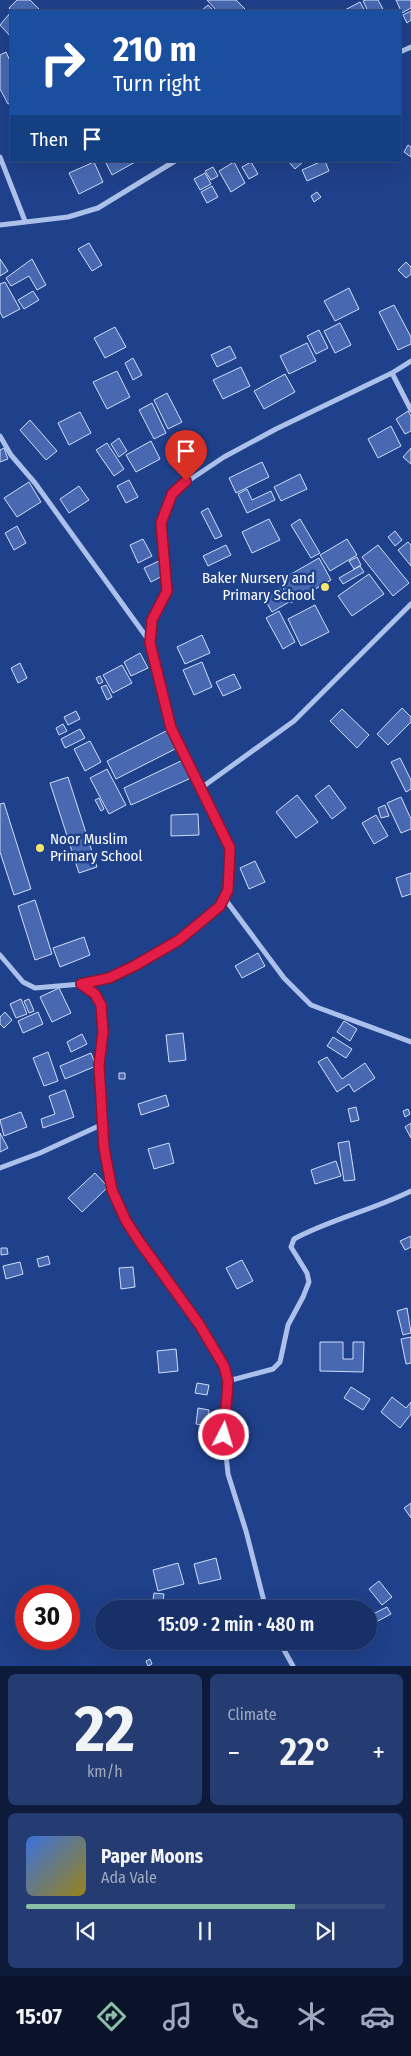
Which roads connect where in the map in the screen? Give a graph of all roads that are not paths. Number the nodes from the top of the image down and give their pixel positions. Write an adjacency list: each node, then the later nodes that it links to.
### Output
1 (0, 158): 3 (street)
2 (173, 162): 3 (street)
3 (24, 221): 4 (street)
4 (0, 225)
5 (411, 361): 6 (street)
6 (392, 373): 7 (street); 10 (street)
7 (411, 410)
8 (0, 436): 10 (street)
9 (411, 604): 11 (street)
10 (150, 643): 11 (street)
11 (201, 788): 12 (street)
12 (225, 899): 14 (street); 15 (street)
13 (0, 955): 14 (street)
14 (81, 984): 16 (street)
15 (411, 1042)
16 (103, 1124): 17 (street); 19 (street)
17 (0, 1168)
18 (411, 1191): 19 (street)
19 (228, 1381): 20 (street)
20 (264, 1600)
21 (284, 1650): 22 (street)
22 (293, 1666)

